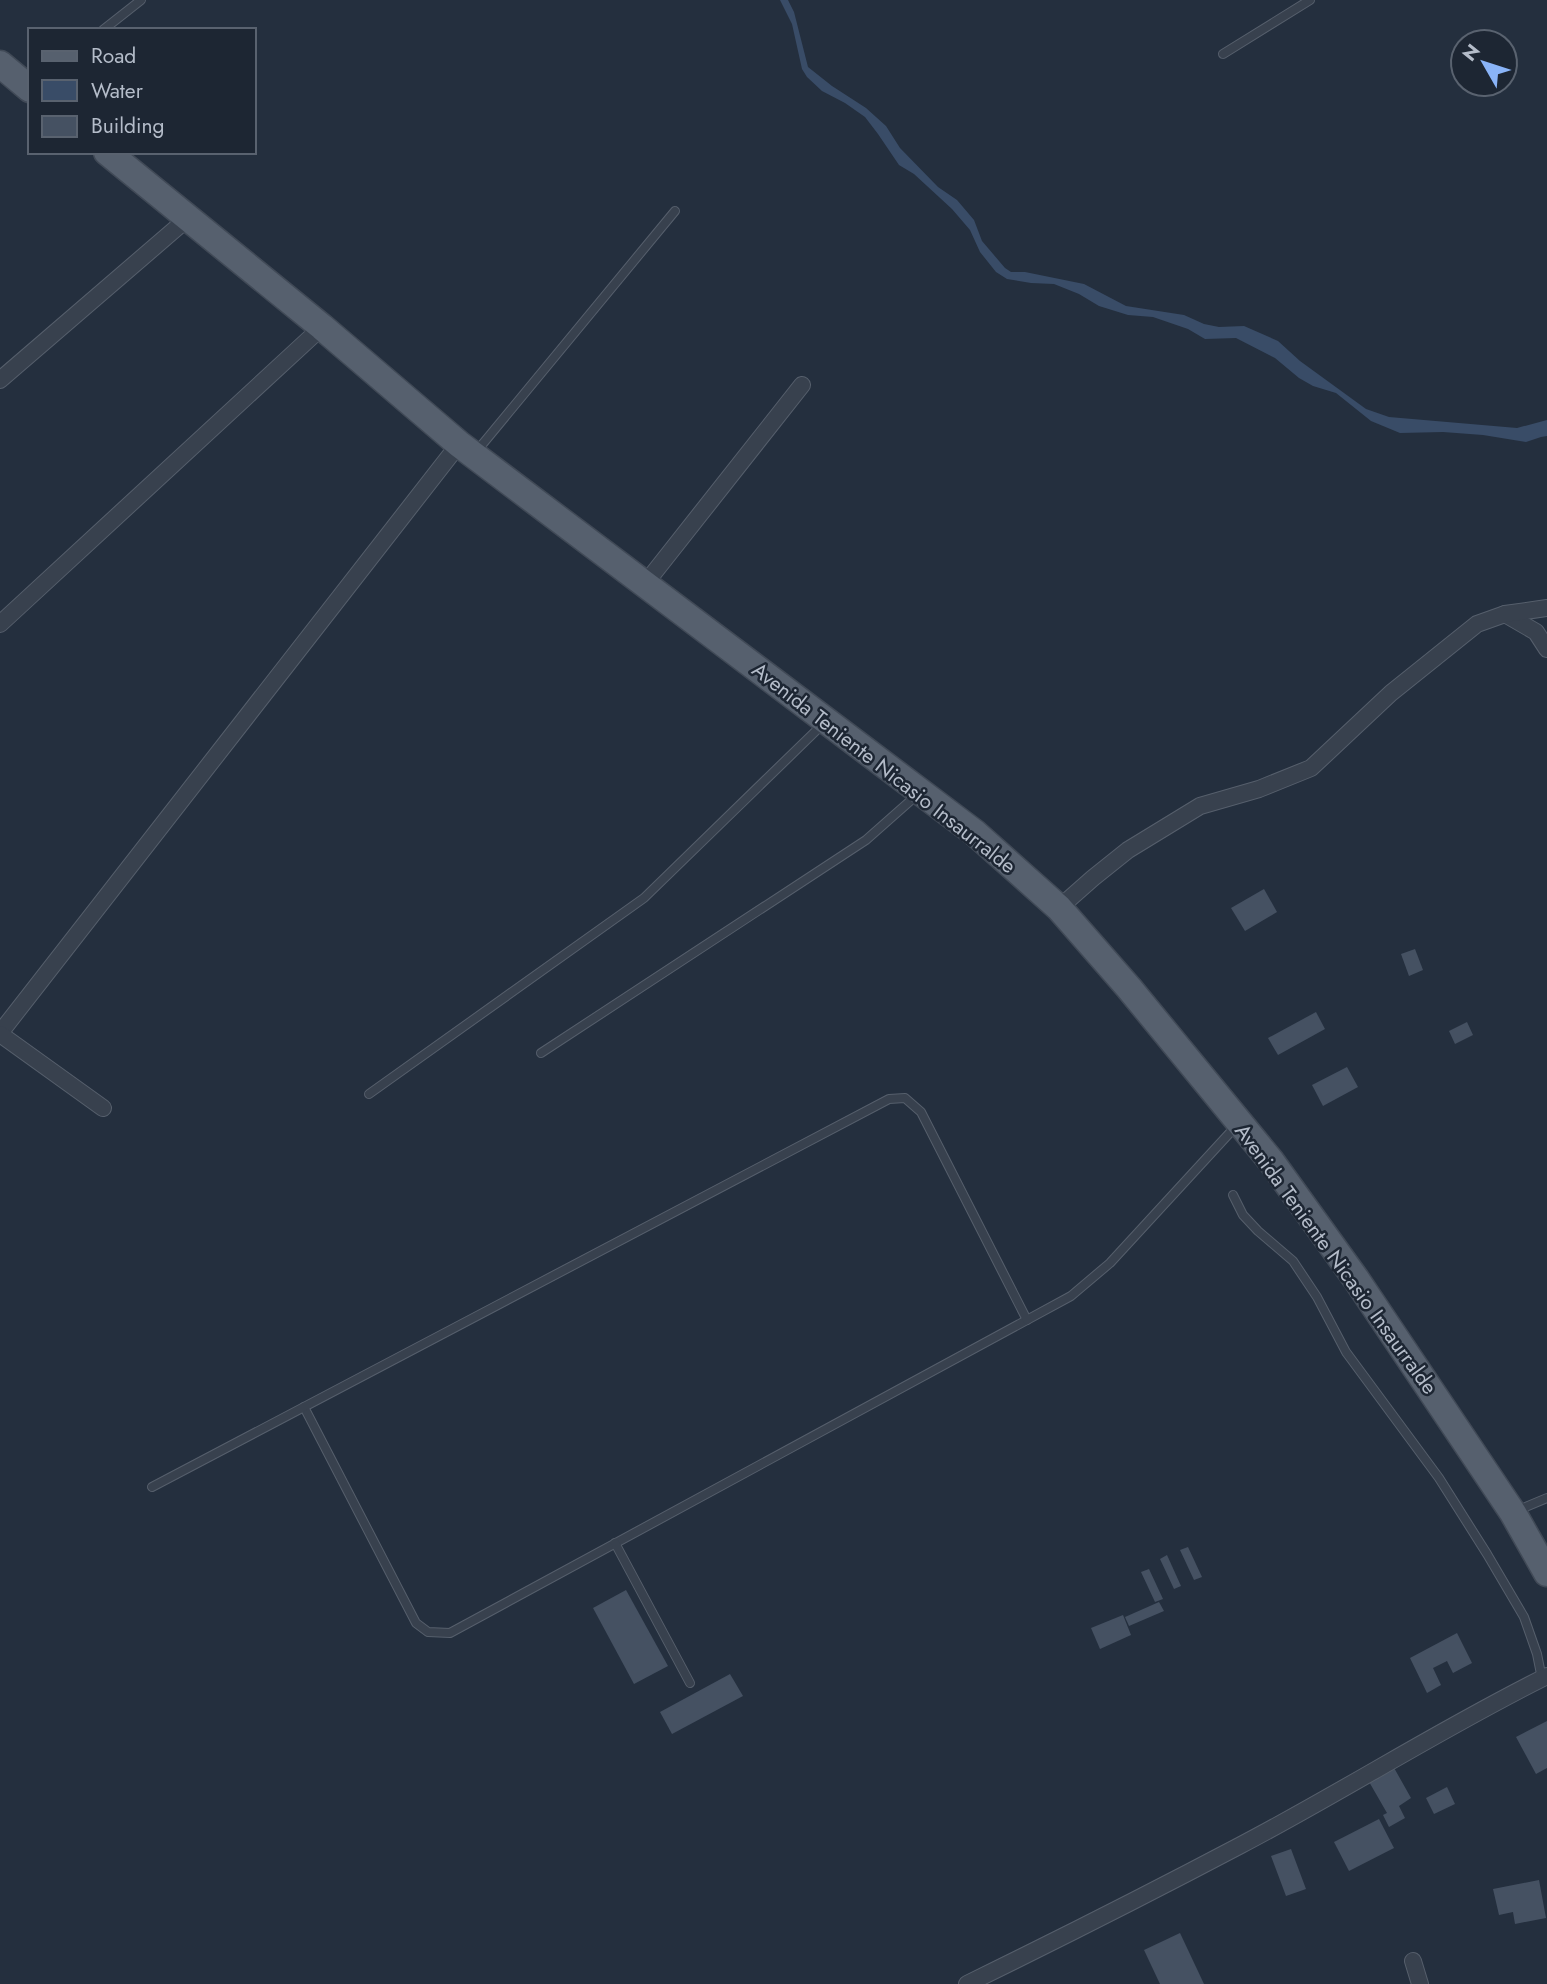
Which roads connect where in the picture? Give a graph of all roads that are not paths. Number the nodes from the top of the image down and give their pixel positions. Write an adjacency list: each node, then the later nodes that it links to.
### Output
1 (141, 0): 3 (lane)
2 (1310, 0): 4 (lane)
3 (106, 28)
4 (1223, 54)
5 (109, 154): 7 (main road, Avenida Teniente Nicasio Insaurralde)
6 (675, 211): 11 (lane)
7 (188, 218): 8 (main road, Avenida Teniente Nicasio Insaurralde); 9 (street)
8 (322, 327): 11 (main road, Avenida Teniente Nicasio Insaurralde); 15 (street)
9 (0, 380)
10 (802, 385): 12 (street)
11 (466, 449): 12 (main road, Avenida Teniente Nicasio Insaurralde); 20 (street)
12 (645, 584): 17 (main road, Avenida Teniente Nicasio Insaurralde)
13 (1547, 608): 14 (street)
14 (1505, 614): 16 (street); 19 (street)
15 (0, 624)
16 (1547, 649)
17 (826, 720): 18 (main road, Avenida Teniente Nicasio Insaurralde); 22 (lane)
18 (920, 792): 19 (main road, Avenida Teniente Nicasio Insaurralde); 21 (lane)
19 (1059, 908): 24 (main road, Avenida Teniente Nicasio Insaurralde)
20 (0, 1033): 23 (street)
21 (541, 1052)
22 (369, 1094)
23 (103, 1108)
24 (1239, 1123): 26 (lane); 30 (main road, Avenida Teniente Nicasio Insaurralde)
25 (1233, 1195): 33 (lane)
26 (1027, 1320): 27 (lane); 31 (lane)
27 (304, 1407): 28 (lane); 31 (lane)
28 (152, 1487)
29 (1547, 1498): 30 (lane)
30 (1513, 1513): 32 (main road, Avenida Teniente Nicasio Insaurralde)
31 (615, 1543): 34 (lane)
32 (1547, 1573)
33 (1545, 1681): 36 (street)
34 (690, 1683)
35 (1413, 1961): 37 (street)
36 (967, 1984)
37 (1420, 1984)

